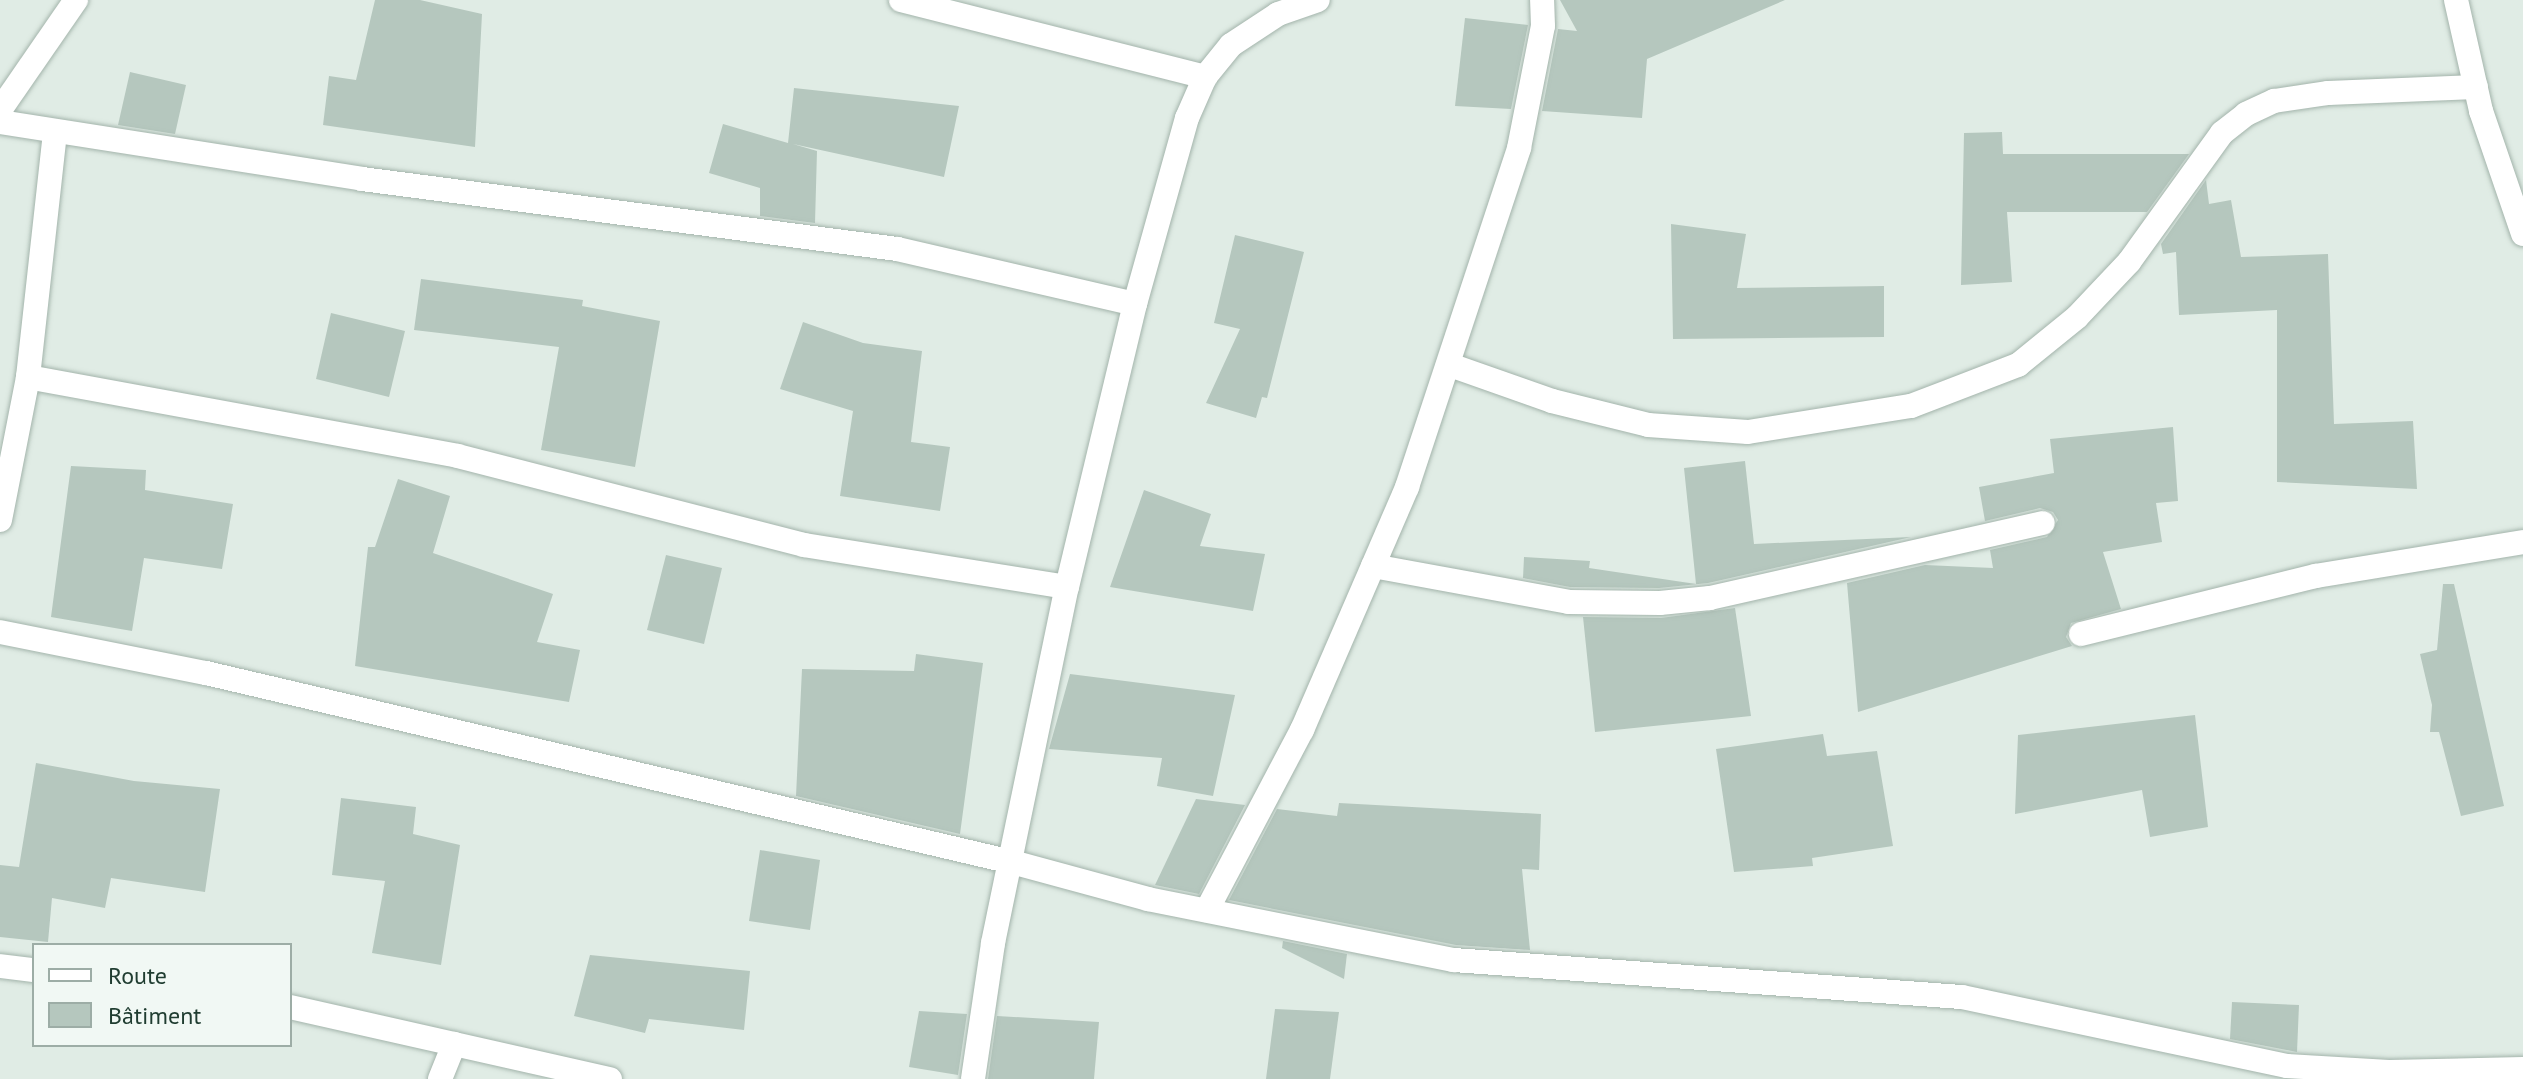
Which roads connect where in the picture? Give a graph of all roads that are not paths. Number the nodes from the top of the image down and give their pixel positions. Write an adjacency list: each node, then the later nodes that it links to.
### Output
1 (76, 0): 8 (street)
2 (901, 0): 6 (street)
3 (1318, 0): 6 (street)
4 (1542, 0): 13 (street)
5 (2456, 0): 7 (street)
6 (1205, 77): 12 (street)
7 (2476, 87): 11 (street); 13 (street)
8 (0, 110)
9 (0, 122): 10 (street)
10 (55, 134): 12 (street); 14 (street)
11 (2523, 234)
12 (1135, 304): 19 (street)
13 (1450, 365): 18 (street)
14 (28, 377): 15 (street); 19 (street)
15 (0, 520)
16 (2043, 523): 18 (street)
17 (2523, 542): 21 (street)
18 (1373, 566): 23 (street)
19 (1067, 587): 22 (street)
20 (0, 632): 22 (street)
21 (2081, 634)
22 (1012, 862): 23 (street); 31 (street)
23 (1207, 910): 28 (street)
24 (0, 966): 25 (street)
25 (32, 970)
26 (292, 1007): 27 (street)
27 (454, 1044): 29 (street); 30 (street)
28 (2523, 1069)
29 (440, 1079)
30 (610, 1079)
31 (973, 1079)

